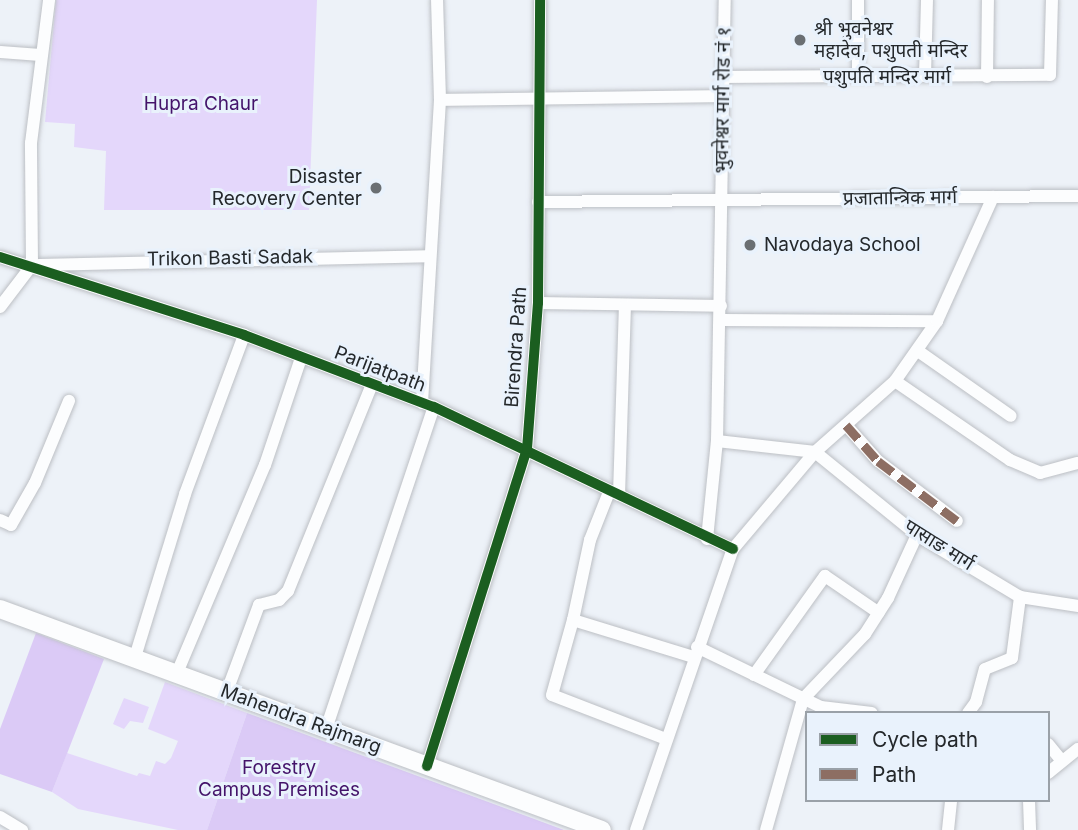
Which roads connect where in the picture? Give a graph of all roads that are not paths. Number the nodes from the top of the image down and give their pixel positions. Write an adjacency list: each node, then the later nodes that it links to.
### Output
1 (49, 0): 10 (street)
2 (437, 0): 17 (street)
3 (540, 0): 16 (street, Birendra Path)
4 (725, 0): 13 (street, भुवनेश्वर मार्ग रोड नं १)
5 (858, 0): 11 (street)
6 (927, 0): 12 (street)
7 (988, 0): 14 (street)
8 (1052, 0): 14 (street, पशुपति मन्दिर मार्ग)
9 (0, 52): 10 (street)
10 (41, 55): 24 (street)
11 (858, 76): 12 (street, पशुपति मन्दिर मार्ग); 13 (street, पशुपति मन्दिर मार्ग)
12 (925, 76): 14 (street, पशुपति मन्दिर मार्ग)
13 (724, 77): 15 (street, भुवनेश्वर मार्ग रोड नं १)
14 (987, 77)
15 (723, 96): 16 (street); 20 (street, भुवनेश्वर मार्ग रोड नं १)
16 (539, 97): 17 (street); 21 (street, Birendra Path)
17 (440, 100): 22 (street)
18 (1078, 196): 19 (street, प्रजातान्त्रिक मार्ग)
19 (993, 197): 20 (street, प्रजातान्त्रिक मार्ग); 29 (street)
20 (722, 200): 21 (street, प्रजातान्त्रिक मार्ग); 28 (street, भुवनेश्वर मार्ग रोड नं १)
21 (538, 202): 25 (street, Birendra Path)
22 (429, 256): 24 (street, Trikon Basti Sadak); 36 (street)
23 (0, 257): 24 (street, Parijatpath)
24 (32, 265): 27 (street); 30 (street, Parijatpath)
25 (538, 303): 26 (street); 40 (street, Birendra Path)
26 (625, 306): 28 (street); 43 (street)
27 (0, 307)
28 (721, 313): 29 (street); 39 (street, भुवनेश्वर मार्ग रोड नं १)
29 (937, 321): 31 (street)
30 (244, 335): 32 (street, Parijatpath); 55 (street)
31 (918, 351): 33 (street); 37 (street)
32 (301, 358): 34 (street, Parijatpath); 56 (street)
33 (895, 381): 38 (street); 42 (street)
34 (372, 384): 36 (street, Parijatpath); 58 (street)
35 (69, 401): 44 (street)
36 (428, 405): 40 (street, Parijatpath); 62 (street)
37 (1011, 416)
38 (846, 425): 41 (street); 45 (street)
39 (717, 440): 41 (street); 47 (street, भुवनेश्वर मार्ग रोड नं १)
40 (527, 449): 43 (street, Parijatpath); 67 (street, Birendra Path)
41 (816, 452): 46 (street, पासाङ मार्ग); 48 (street)
42 (1078, 463)
43 (614, 494): 47 (street, Parijatpath); 53 (street)
44 (0, 520)
45 (957, 521)
46 (917, 535): 49 (street, पासाङ मार्ग); 52 (street)
47 (707, 539): 48 (street, Parijatpath)
48 (733, 549): 54 (street)
49 (1020, 597): 50 (street, पासाङ मार्ग); 61 (street)
50 (1078, 606)
51 (1, 612): 55 (highway, Mahendra Rajmarg)
52 (879, 613): 57 (street); 59 (street)
53 (573, 620): 54 (street); 63 (street)
54 (695, 652): 57 (street); 63 (street)
55 (135, 657): 56 (highway, Mahendra Rajmarg)
56 (177, 673): 58 (highway, Mahendra Rajmarg)
57 (754, 675): 59 (street)
58 (227, 691): 62 (highway, Mahendra Rajmarg)
59 (803, 699): 60 (street); 75 (street)
60 (855, 711)
61 (969, 711)
62 (326, 729): 67 (highway, Mahendra Rajmarg)
63 (666, 738): 74 (street)
64 (1050, 746): 66 (street)
65 (1078, 749): 66 (street)
66 (1062, 761): 68 (street)
67 (427, 766): 73 (highway, Mahendra Rajmarg)
68 (1050, 771)
69 (951, 802): 76 (street)
70 (1029, 802): 77 (street)
71 (0, 817): 72 (street)
72 (22, 830)
73 (602, 830)
74 (636, 830)
75 (766, 830)
76 (948, 830)
77 (1030, 830)

